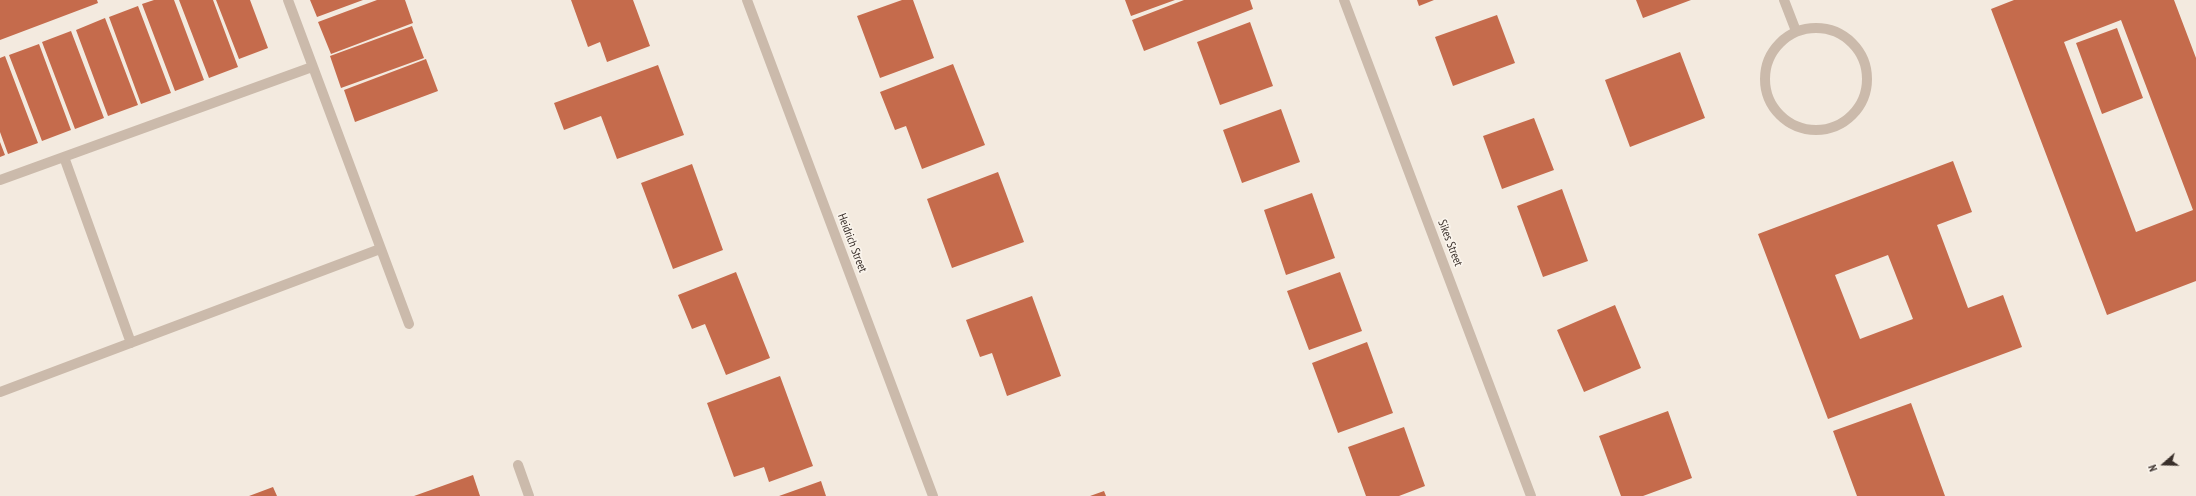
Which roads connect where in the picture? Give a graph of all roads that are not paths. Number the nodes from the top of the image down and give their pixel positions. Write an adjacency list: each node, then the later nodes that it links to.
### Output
1 (288, 0): 6 (street)
2 (747, 0): 15 (street, Heidrich Street)
3 (1344, 0): 16 (street, Sikes Street)
4 (1784, 0): 5 (street)
5 (1796, 32): 5 (street)
6 (312, 67): 7 (street); 9 (street)
7 (64, 157): 8 (street); 11 (street)
8 (0, 180)
9 (380, 249): 10 (street); 11 (street)
10 (409, 324)
11 (131, 343): 12 (street)
12 (0, 392)
13 (518, 465): 14 (street)
14 (529, 496)
15 (933, 496)
16 (1531, 496)

